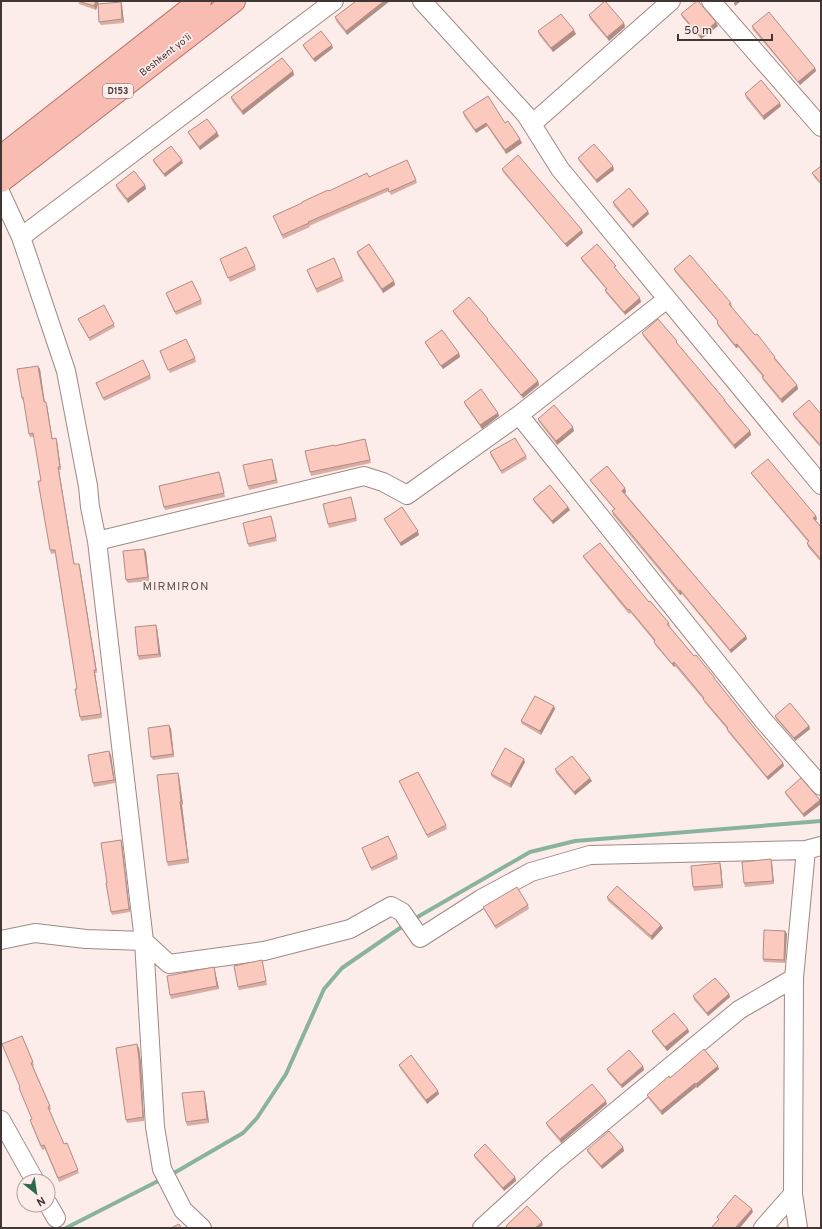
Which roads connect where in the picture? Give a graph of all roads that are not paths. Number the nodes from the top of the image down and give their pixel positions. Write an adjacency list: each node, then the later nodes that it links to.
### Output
1 (200, 1): 9 (main road, Beshkent yoʻli / D153)
2 (234, 1): 10 (main road, Beshkent yoʻli / D153)
3 (334, 1): 12 (street)
4 (422, 1): 7 (street)
5 (670, 1): 7 (street)
6 (711, 1): 8 (street)
7 (532, 124): 13 (street)
8 (821, 127)
9 (1, 156)
10 (1, 181)
11 (1, 194): 12 (street)
12 (21, 237): 16 (street)
13 (668, 299): 14 (street); 15 (street)
14 (519, 415): 16 (street); 17 (street)
15 (821, 485)
16 (97, 541): 20 (street)
17 (821, 786)
18 (814, 848): 20 (street); 21 (street)
19 (1, 940): 20 (street)
20 (144, 941): 25 (street)
21 (794, 978): 24 (street); 26 (street)
22 (1, 1120): 23 (street)
23 (31, 1173)
24 (793, 1194): 27 (street); 28 (street)
25 (202, 1228)
26 (482, 1228)
27 (763, 1228)
28 (798, 1228)

